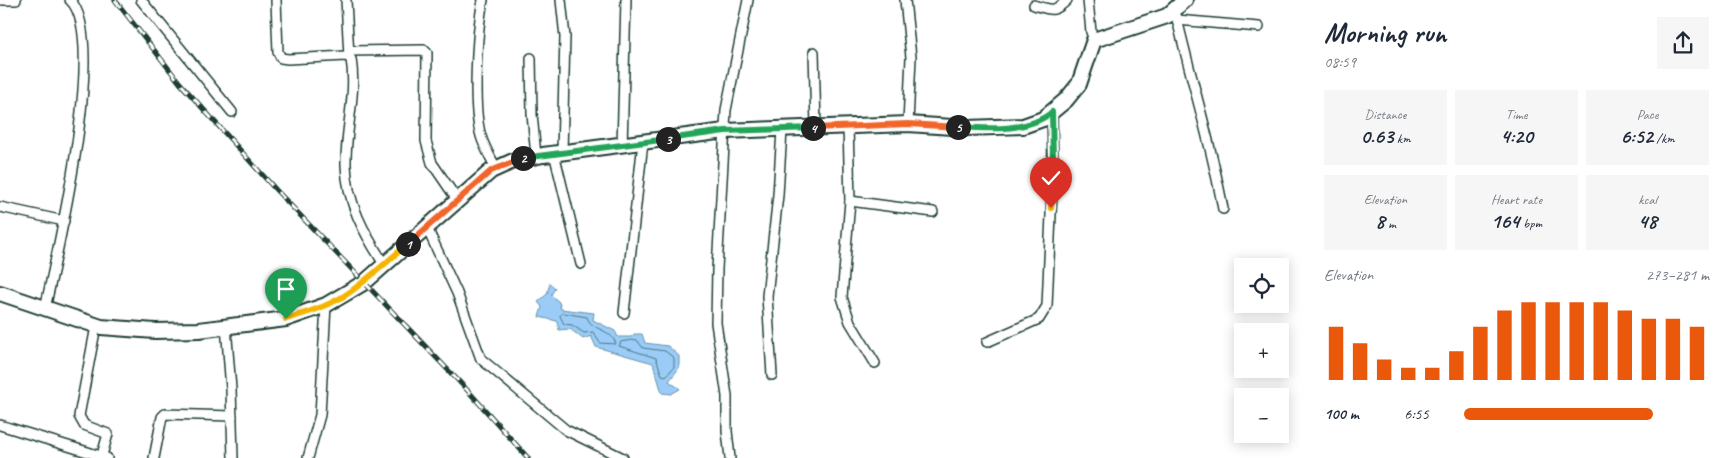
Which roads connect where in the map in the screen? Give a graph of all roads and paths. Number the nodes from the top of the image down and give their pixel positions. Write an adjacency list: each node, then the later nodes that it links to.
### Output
1 (2, 0): 2 (street)
2 (16, 0)
3 (70, 0): 38 (street)
4 (141, 0): 21 (street)
5 (276, 0): 19 (street)
6 (346, 0): 19 (street)
7 (483, 0): 32 (street)
8 (561, 0): 30 (street)
9 (626, 0): 29 (street)
10 (748, 0): 27 (street)
11 (905, 0): 23 (street)
12 (1067, 0): 14 (street)
13 (1088, 0): 17 (street)
14 (1034, 5)
15 (1179, 10): 16 (street); 17 (street); 36 (street)
16 (1259, 27)
17 (1094, 40): 22 (street)
18 (814, 52): 25 (street)
19 (349, 54): 33 (street); 40 (street)
20 (531, 58): 31 (street)
21 (232, 112)
22 (1052, 112): 23 (street); 48 (street)
23 (908, 124): 24 (street)
24 (848, 126): 25 (street); 34 (street)
25 (816, 127): 26 (street)
26 (782, 130): 27 (street); 50 (street)
27 (725, 131): 28 (street); 58 (street)
28 (643, 142): 29 (street); 45 (street)
29 (622, 146): 30 (street)
30 (558, 153): 31 (street); 41 (street)
31 (536, 156): 32 (street)
32 (496, 168): 33 (street)
33 (458, 201): 39 (street)
34 (850, 201): 37 (street); 49 (street)
35 (0, 207): 38 (street)
36 (1223, 209)
37 (933, 212)
38 (64, 221): 44 (street)
39 (427, 228): 40 (street); 57 (street)
40 (384, 264): 43 (street)
41 (581, 264)
42 (0, 292): 44 (street)
43 (326, 305): 47 (street); 56 (street)
44 (45, 309): 46 (street)
45 (624, 313)
46 (96, 326): 47 (street); 53 (street)
47 (226, 326): 51 (street)
48 (987, 342)
49 (875, 363)
50 (772, 375)
51 (232, 416): 54 (street); 55 (street)
52 (0, 425): 53 (street)
53 (104, 456)
54 (154, 458)
55 (233, 458)
56 (308, 458)
57 (623, 458)
58 (730, 458)

